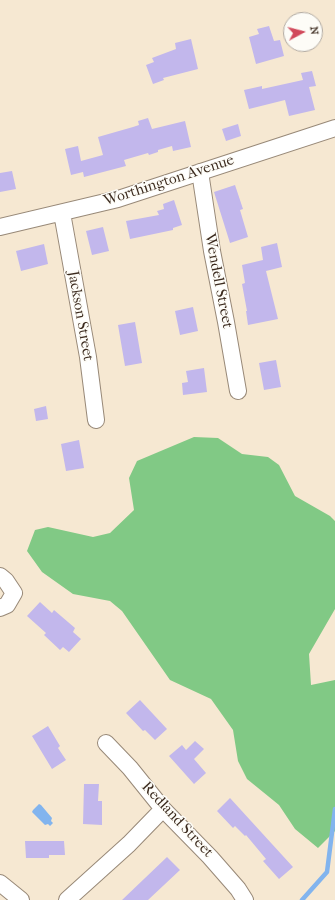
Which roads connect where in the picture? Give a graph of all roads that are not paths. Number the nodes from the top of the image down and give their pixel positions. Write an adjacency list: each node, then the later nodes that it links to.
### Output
1 (335, 128): 2 (street, Worthington Avenue)
2 (200, 172): 3 (street, Worthington Avenue); 5 (street, Wendell Street)
3 (62, 213): 4 (street, Worthington Avenue); 6 (street, Jackson Street)
4 (0, 227)
5 (238, 391)
6 (96, 420)
7 (0, 576): 8 (street)
8 (0, 608)
9 (106, 743): 10 (street, Redland Street)
10 (163, 809): 13 (street); 14 (street, Redland Street)
11 (0, 883): 12 (street)
12 (21, 900)
13 (67, 900)
14 (245, 900)

